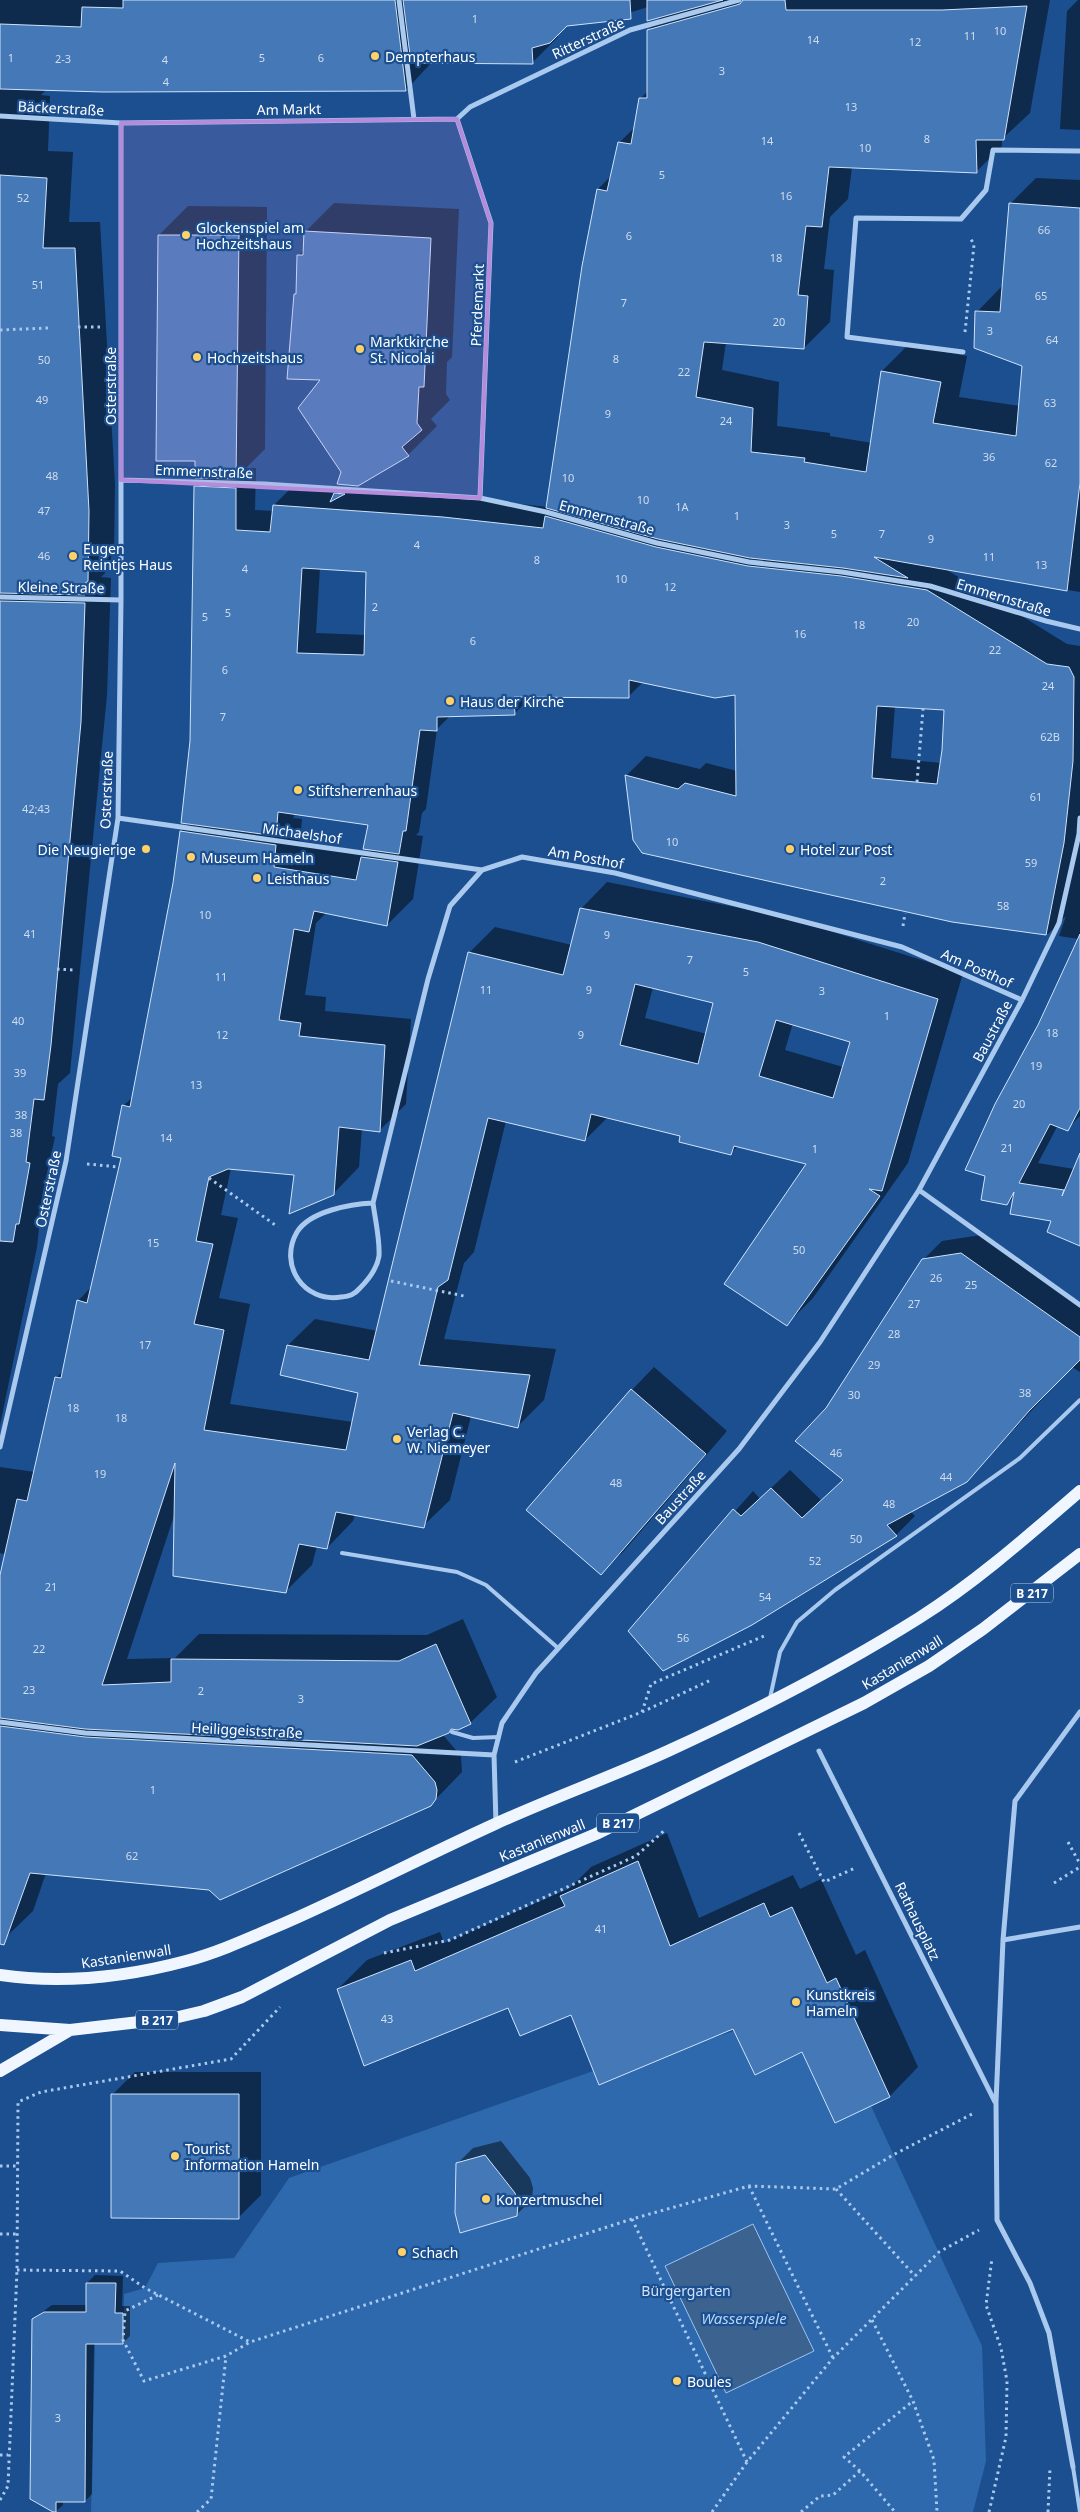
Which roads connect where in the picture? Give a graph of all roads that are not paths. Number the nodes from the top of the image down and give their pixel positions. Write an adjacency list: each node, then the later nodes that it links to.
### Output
1 (399, 0): 4 (street)
2 (739, 0): 5 (street, Ritterstraße)
3 (0, 116): 6 (street, Bäckerstraße)
4 (414, 119): 5 (street, Am Markt); 6 (street, Am Markt)
5 (457, 119): 10 (street, Pferdemarkt)
6 (121, 123): 9 (street, Osterstraße)
7 (1080, 151): 8 (street)
8 (963, 352)
9 (121, 480): 10 (street, Emmernstraße); 12 (street, Osterstraße)
10 (480, 498): 13 (street, Emmernstraße)
11 (0, 598): 12 (street, Kleine Straße)
12 (121, 600): 14 (street, Osterstraße)
13 (1080, 629)
14 (118, 818): 16 (street, Michaelshof); 22 (street, Osterstraße)
15 (1080, 818): 17 (street, Baustraße)
16 (482, 870): 17 (street, Am Posthof); 19 (street)
17 (1022, 1000): 18 (street, Baustraße)
18 (919, 1190): 20 (street); 26 (street, Baustraße)
19 (373, 1203): 19 (street)
20 (1080, 1305)
21 (1080, 1400): 27 (lane)
22 (0, 1447)
23 (1080, 1491): 27 (main road, Kastanienwall)
24 (342, 1553): 26 (lane)
25 (1080, 1554): 39 (main road, Kastanienwall / B 217)
26 (558, 1648): 31 (street, Baustraße)
27 (770, 1700): 34 (main road, Kastanienwall)
28 (1080, 1712): 36 (street, Rathausplatz)
29 (0, 1722): 33 (street, Heiliggeiststraße)
30 (452, 1732): 31 (lane)
31 (499, 1737): 33 (street, Baustraße)
32 (819, 1750): 41 (street, Rathausplatz)
33 (494, 1755): 34 (street, Baustraße)
34 (496, 1824): 37 (main road, Kastanienwall)
35 (1080, 1927): 36 (street)
36 (1003, 1940): 41 (street, Rathausplatz)
37 (0, 1976)
38 (0, 2025): 39 (main road, Kastanienwall / B 217)
39 (70, 2030): 40 (main road)
40 (0, 2071)
41 (996, 2102): 42 (street, Rathausplatz)
42 (1072, 2467): 43 (lane)
43 (1080, 2512)

